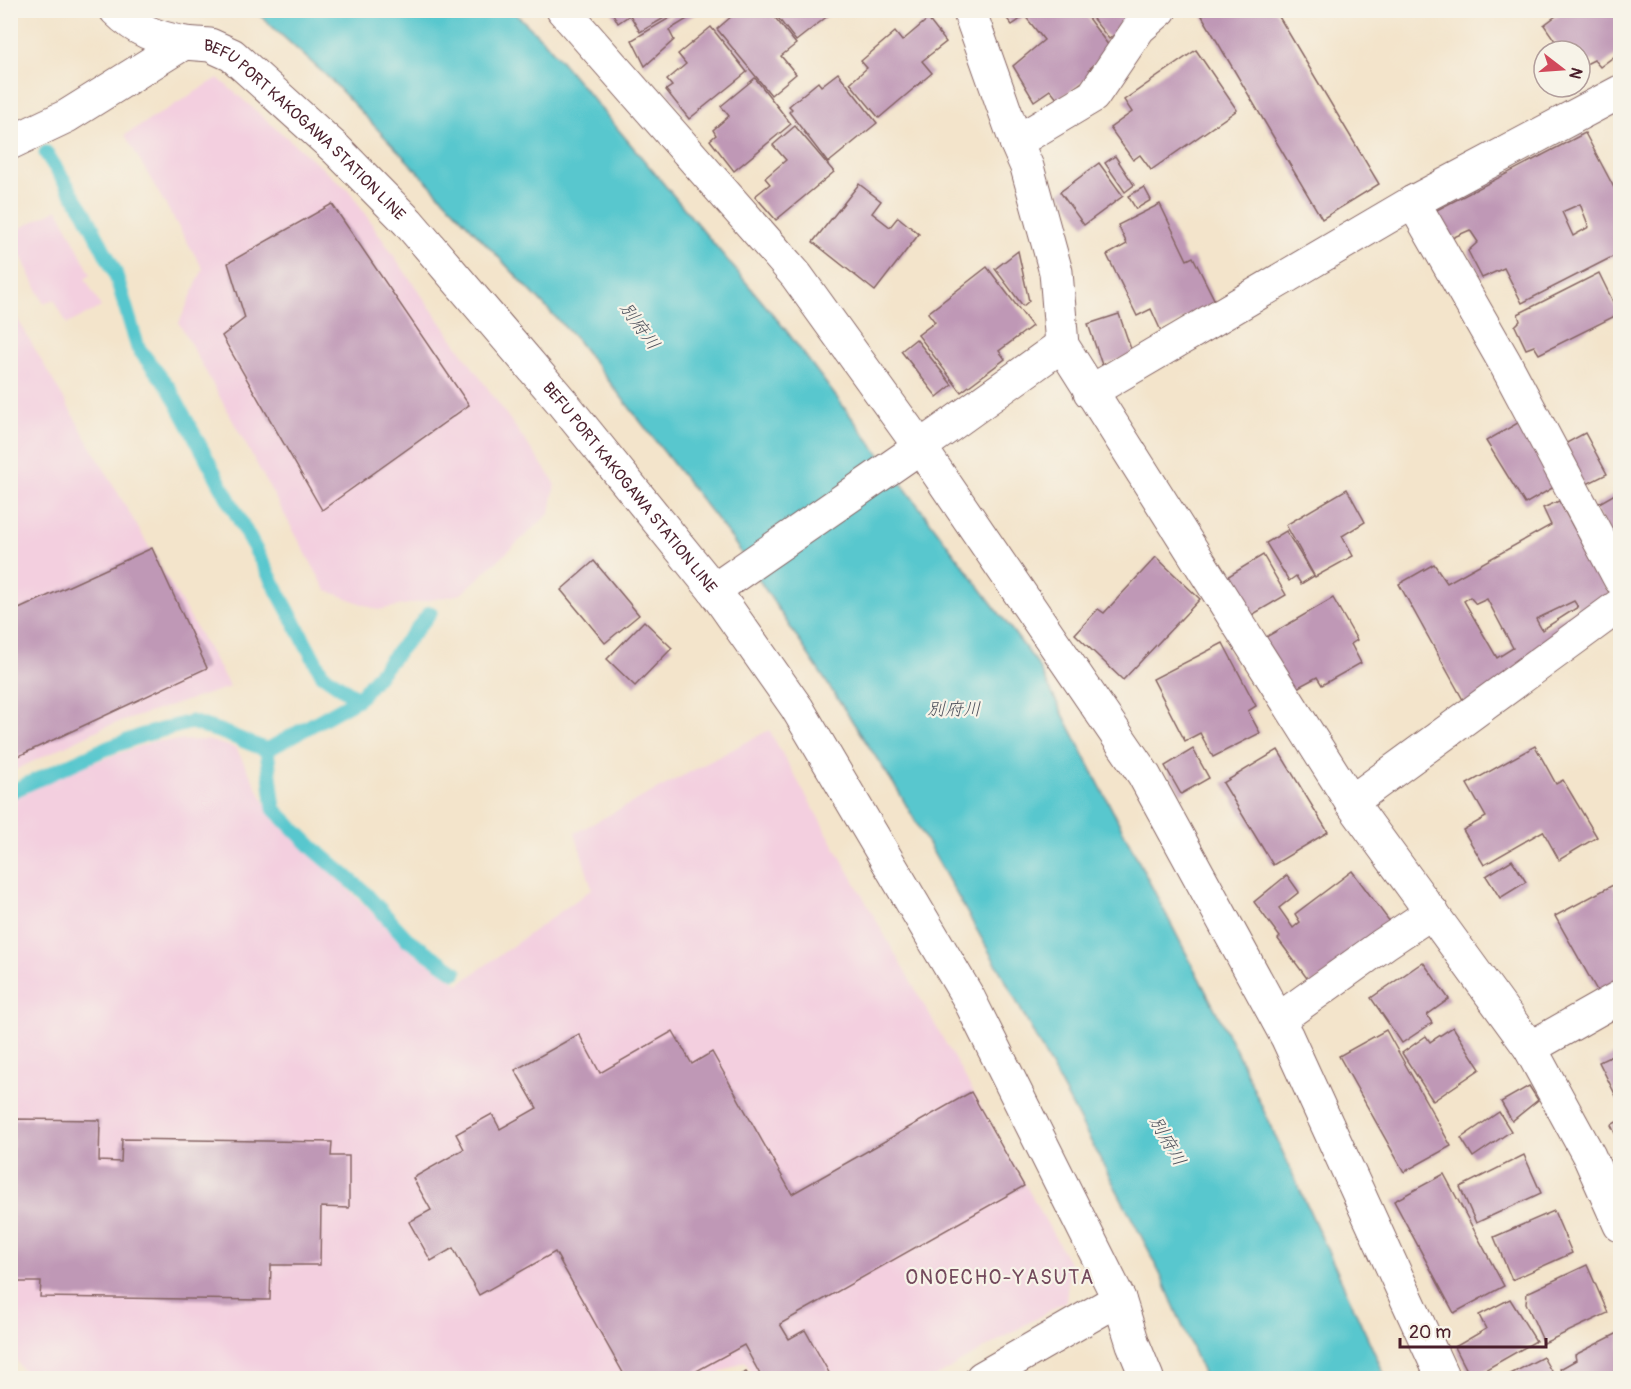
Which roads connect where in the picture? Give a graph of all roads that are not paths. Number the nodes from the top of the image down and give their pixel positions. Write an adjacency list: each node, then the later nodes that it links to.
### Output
1 (116, 10): 5 (street)
2 (563, 10): 12 (street)
3 (969, 10): 7 (street)
4 (1160, 10): 7 (street)
5 (184, 43): 8 (street, BEFU PORT KAKOGAWA STATION LINE); 14 (street, BEFU PORT KAKOGAWA STATION LINE)
6 (1620, 92): 9 (street)
7 (1016, 142): 10 (street)
8 (10, 143)
9 (1413, 202): 11 (street); 13 (street)
10 (1062, 345): 11 (street); 12 (street, BEFU PORT KAKOGAWA STATION LINE)
11 (1090, 392): 16 (street)
12 (912, 453): 14 (street, BEFU PORT KAKOGAWA STATION LINE); 19 (street)
13 (1620, 579)
14 (723, 583): 22 (street)
15 (1620, 605): 16 (street)
16 (1351, 802): 17 (street)
17 (1432, 912): 19 (street); 20 (street)
18 (1620, 997): 20 (street)
19 (1278, 1020): 25 (street)
20 (1530, 1048): 21 (street)
21 (1620, 1226)
22 (1119, 1299): 23 (street); 24 (street)
23 (982, 1378)
24 (1147, 1378)
25 (1443, 1378)

